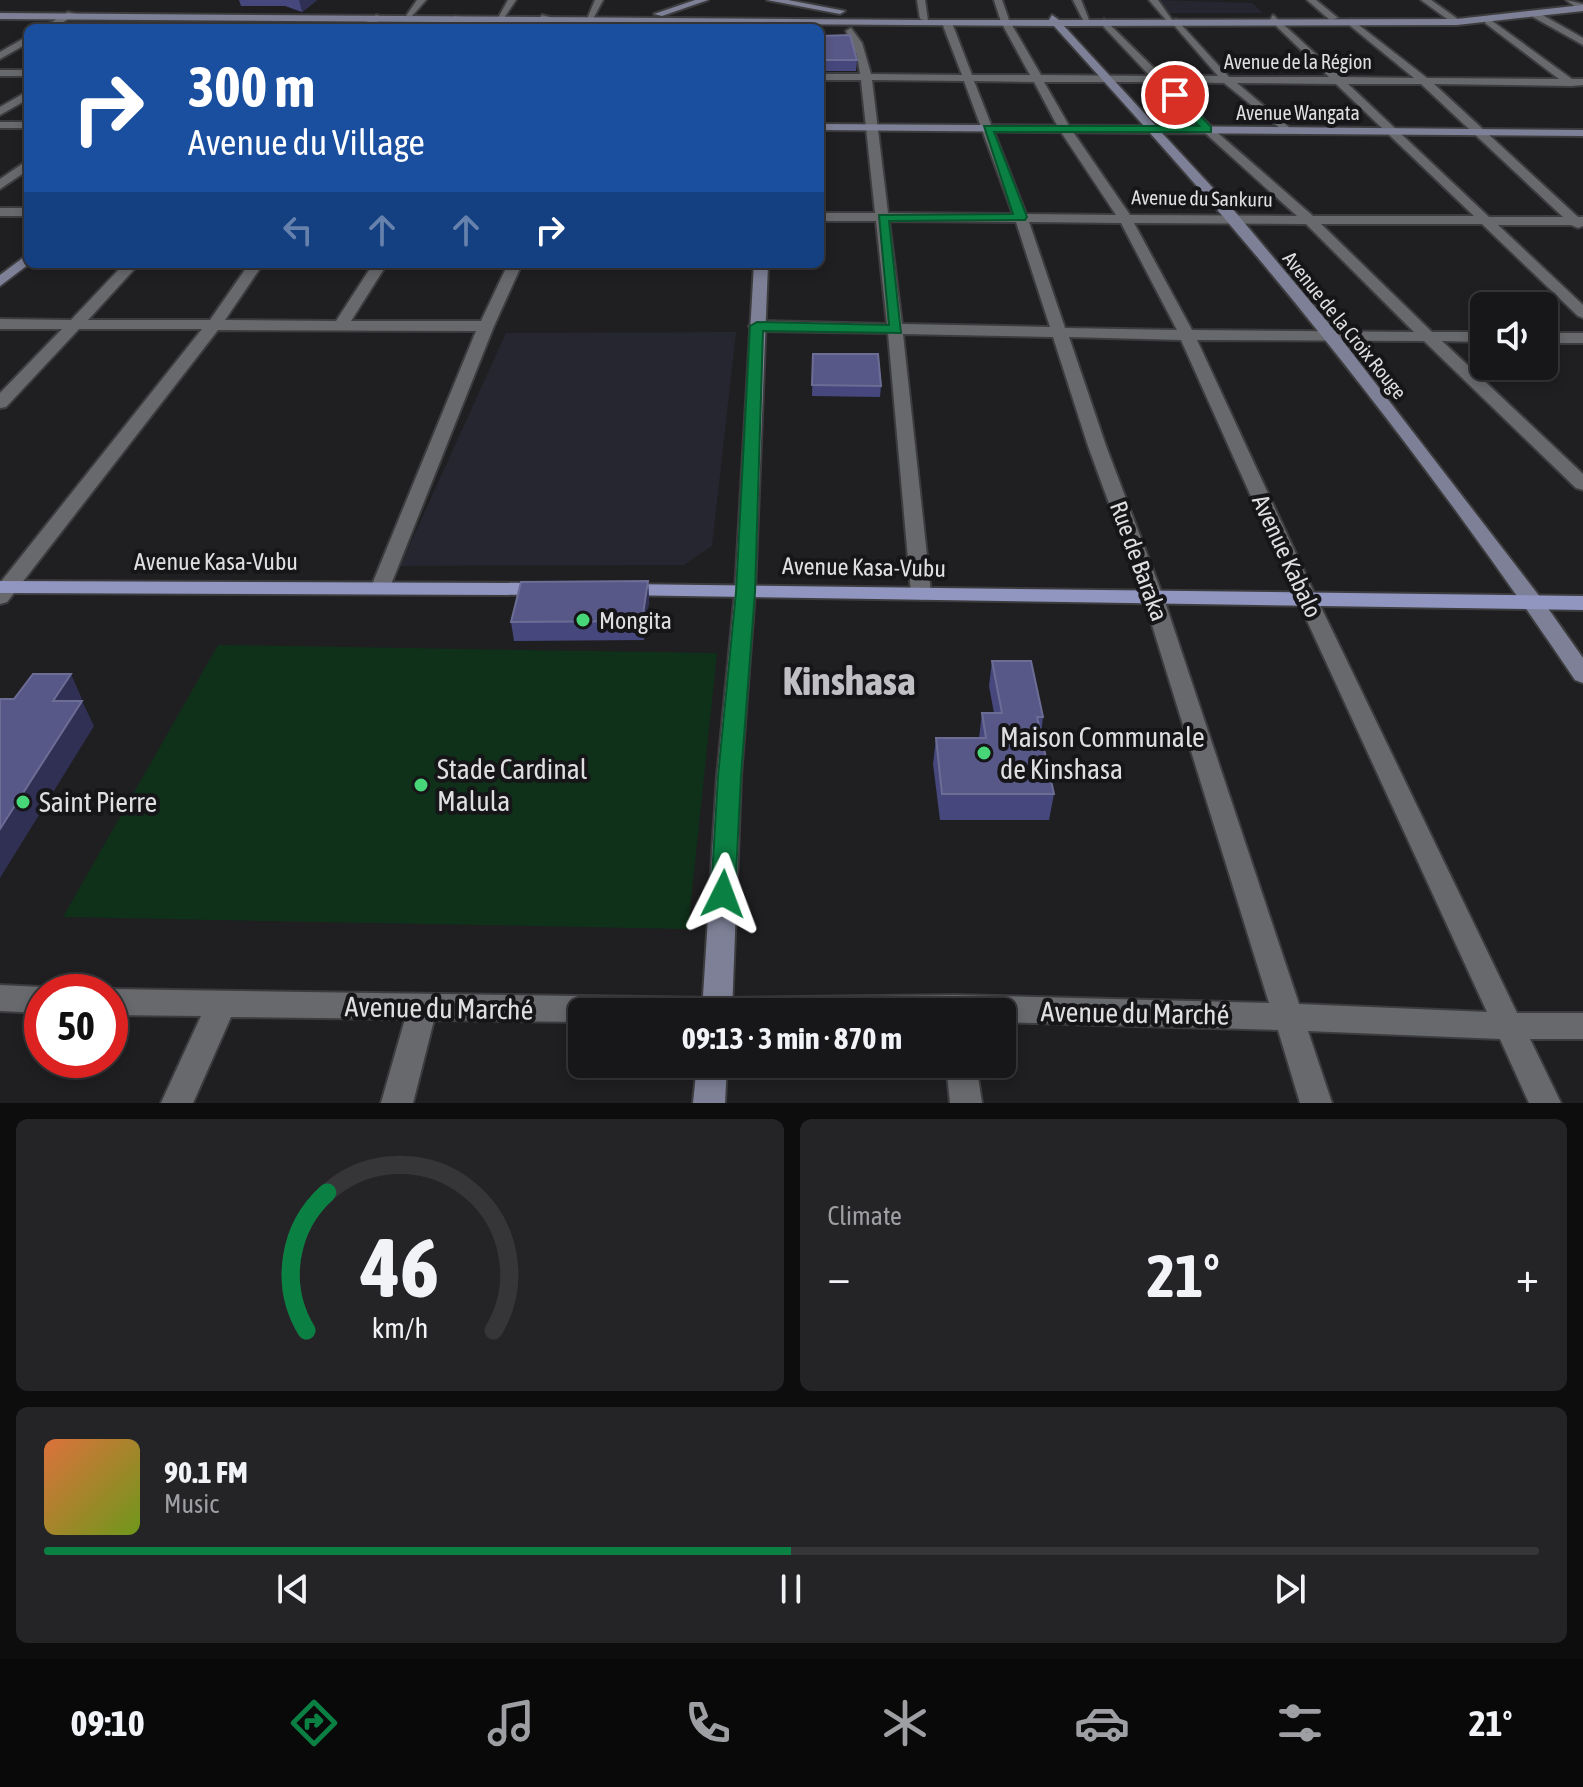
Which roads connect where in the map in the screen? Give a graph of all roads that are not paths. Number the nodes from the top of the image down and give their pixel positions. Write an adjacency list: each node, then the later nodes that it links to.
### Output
1 (422, 0): 16 (street)
2 (512, 0): 21 (street)
3 (599, 0): 24 (street)
4 (704, 0): 12 (main road)
5 (771, 0): 19 (main road)
6 (998, 0): 29 (street, Avenue Kabalo)
7 (1077, 0): 27 (street)
8 (1153, 0): 31 (street)
9 (1311, 0): 22 (street)
10 (1425, 0): 33 (street)
11 (1570, 0): 13 (street)
12 (685, 3): 25 (main road); 36 (main road)
13 (1582, 7): 20 (main road); 33 (main road)
14 (923, 9): 28 (main road); 29 (main road)
15 (311, 13): 16 (main road); 18 (main road); 23 (main road); 42 (main road)
16 (409, 14): 21 (main road)
17 (0, 15): 18 (main road)
18 (68, 15): 41 (street)
19 (830, 15): 28 (main road); 37 (main road)
20 (1536, 15): 34 (main road); 49 (street)
21 (501, 16): 35 (main road)
22 (1330, 16): 32 (main road); 33 (main road)
23 (379, 17): 26 (main road); 43 (street)
24 (590, 17): 25 (main road); 35 (main road)
25 (639, 17): 36 (main road)
26 (458, 18): 35 (main road); 44 (street)
27 (1086, 18): 30 (main road); 31 (main road)
28 (880, 20): 40 (main road); 47 (main road)
29 (1006, 20): 30 (main road); 40 (main road); 56 (street, Avenue Kabalo)
30 (1054, 20): 38 (main road); 58 (main road, Avenue de la Croix Rouge)
31 (1172, 20): 32 (main road); 38 (main road); 59 (street)
32 (1275, 20): 39 (main road); 60 (street)
33 (1455, 20): 34 (main road); 39 (main road)
34 (1488, 21): 62 (street)
35 (541, 22): 45 (main road)
36 (685, 22): 37 (main road); 46 (main road)
37 (763, 22)
38 (1104, 22): 57 (street)
39 (1351, 22): 61 (street)
40 (947, 23): 55 (street, Rue de Baraka)
41 (53, 24)
42 (298, 24)
43 (369, 24)
44 (450, 24)
45 (591, 24)
46 (639, 24)
47 (844, 33): 54 (street)
48 (24, 41): 50 (street)
49 (1583, 42)
50 (0, 56)
51 (0, 73): 52 (street)
52 (24, 73)
53 (824, 77): 54 (street, Avenue de la Région)
54 (866, 77): 55 (street, Avenue de la Région); 70 (street)
55 (969, 78): 56 (street, Avenue de la Région); 71 (street, Rue de Baraka)
56 (1037, 78): 58 (street, Avenue de la Région); 72 (street, Avenue Kabalo)
57 (1159, 78): 58 (street, Avenue de la Région); 59 (street, Avenue de la Région); 74 (street)
58 (1106, 79): 73 (main road, Avenue de la Croix Rouge)
59 (1226, 79): 60 (street, Avenue de la Région); 75 (street)
60 (1337, 79): 61 (street, Avenue de la Région); 76 (street)
61 (1423, 80): 62 (street, Avenue de la Région); 77 (street)
62 (1570, 82): 63 (street, Avenue de la Région); 64 (street)
63 (1583, 82)
64 (1583, 92)
65 (24, 97): 66 (street)
66 (0, 112)
67 (24, 125): 68 (street)
68 (2, 126)
69 (824, 127): 70 (main road, Avenue Wangata)
70 (870, 127): 71 (main road, Avenue Wangata); 87 (street)
71 (987, 129): 72 (main road, Avenue Wangata); 85 (street, Rue de Baraka)
72 (1065, 129): 73 (main road, Avenue Wangata); 83 (street, Avenue Kabalo)
73 (1149, 129): 74 (main road, Avenue Wangata); 86 (main road, Avenue de la Croix Rouge)
74 (1208, 130): 75 (main road, Avenue Wangata); 88 (street)
75 (1286, 130): 76 (main road, Avenue Wangata)
76 (1391, 131): 77 (main road, Avenue Wangata); 89 (street)
77 (1476, 131): 78 (main road, Avenue Wangata); 90 (street)
78 (1583, 133)
79 (24, 167): 80 (street)
80 (0, 185)
81 (0, 212): 82 (street)
82 (24, 212)
83 (1124, 216): 85 (street, Avenue du Sankuru); 86 (street, Avenue du Sankuru); 107 (street, Avenue Kabalo)
84 (824, 217): 87 (street, Avenue du Sankuru)
85 (1021, 217): 87 (street, Avenue du Sankuru); 106 (street, Rue de Baraka)
86 (1232, 217): 88 (street, Avenue du Sankuru); 108 (main road, Avenue de la Croix Rouge)
87 (883, 218): 105 (street)
88 (1310, 220): 89 (street, Avenue du Sankuru); 109 (street)
89 (1489, 222): 90 (street, Avenue du Sankuru); 98 (street)
90 (1580, 223)
91 (24, 261): 97 (main road)
92 (128, 268): 101 (street)
93 (253, 268): 102 (street)
94 (377, 268): 99 (street)
95 (513, 268): 103 (street)
96 (761, 268): 104 (main road)
97 (0, 282)
98 (1583, 313)
99 (342, 323): 102 (street); 103 (street)
100 (0, 324): 101 (street)
101 (75, 325): 102 (street); 113 (street)
102 (214, 325): 116 (street)
103 (486, 326): 115 (street)
104 (757, 326): 105 (street); 119 (main road)
105 (896, 330): 106 (street); 120 (street)
106 (1061, 332): 107 (street); 121 (street, Rue de Baraka)
107 (1187, 335): 108 (street); 122 (street, Avenue Kabalo)
108 (1330, 335): 109 (street); 123 (main road, Avenue de la Croix Rouge)
109 (1427, 336): 110 (street); 114 (street)
110 (1470, 337)
111 (1558, 338): 112 (street)
112 (1583, 338)
113 (0, 403)
114 (1583, 484)
115 (381, 587): 116 (main road, Avenue Kasa-Vubu); 117 (main road, Avenue Kasa-Vubu)
116 (3, 590)
117 (571, 590)
118 (603, 590): 119 (main road, Avenue Kasa-Vubu)
119 (745, 592): 120 (main road, Avenue Kasa-Vubu); 127 (main road)
120 (921, 593): 121 (main road, Avenue Kasa-Vubu)
121 (1154, 599): 122 (main road, Avenue Kasa-Vubu); 134 (street, Rue de Baraka)
122 (1307, 599): 123 (main road, Avenue Kasa-Vubu); 135 (street, Avenue Kabalo)
123 (1533, 602): 124 (main road, Avenue Kasa-Vubu); 125 (main road, Avenue de la Croix Rouge)
124 (1583, 603)
125 (1583, 675)
126 (0, 998): 128 (street)
127 (718, 998)
128 (24, 999)
129 (128, 1002): 130 (street, Avenue du Marché)
130 (221, 1005): 131 (street, Avenue du Marché); 139 (street)
131 (422, 1009): 132 (street, Avenue du Marché); 140 (street)
132 (568, 1010)
133 (1016, 1011): 134 (street, Avenue du Marché)
134 (1289, 1017): 135 (street, Avenue du Marché); 143 (street, Rue de Baraka)
135 (1509, 1026): 136 (street, Avenue du Marché); 144 (street, Avenue Kabalo)
136 (1583, 1026)
137 (711, 1078): 141 (main road)
138 (963, 1078): 142 (street)
139 (177, 1103)
140 (397, 1103)
141 (709, 1103)
142 (966, 1103)
143 (1316, 1103)
144 (1545, 1103)

